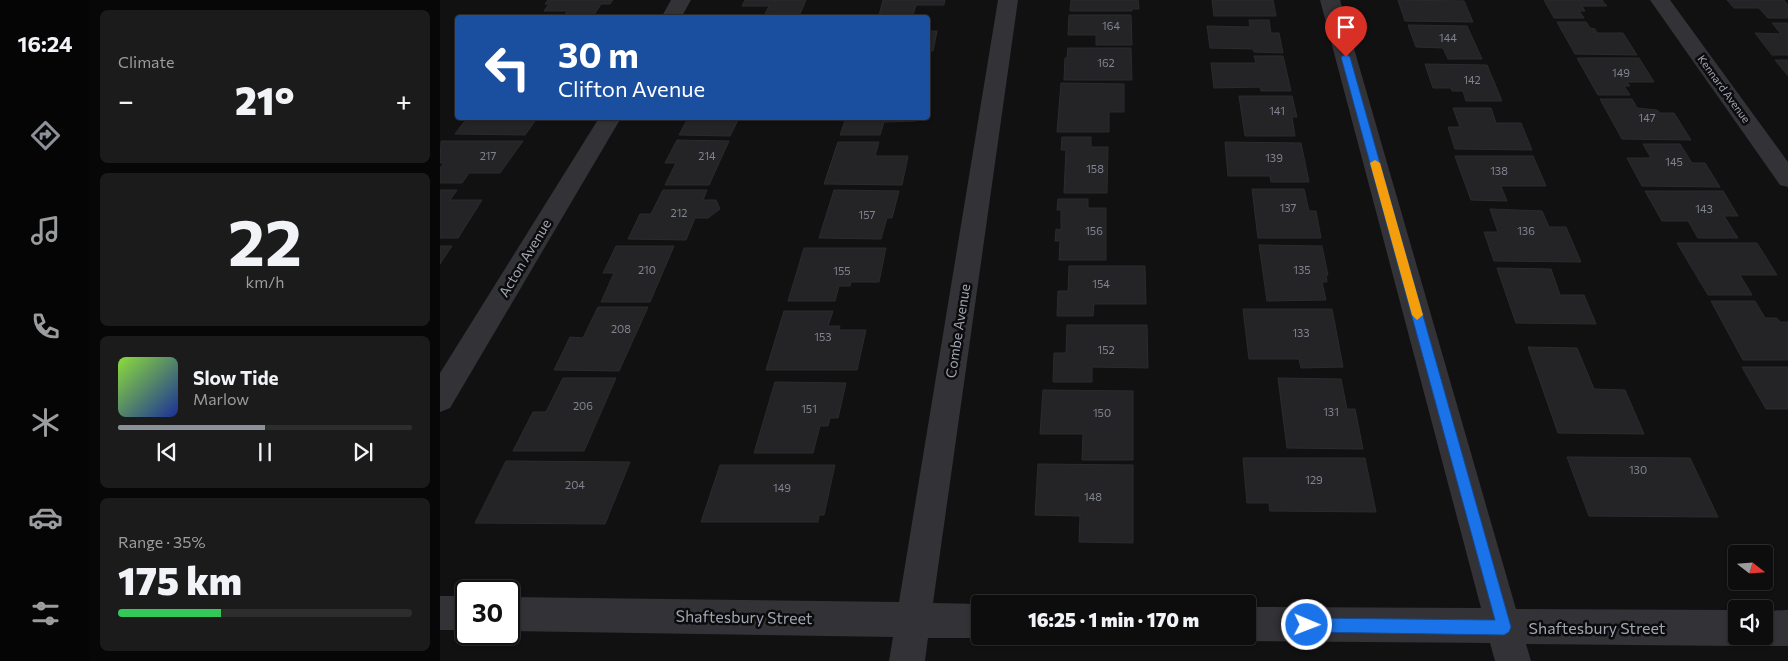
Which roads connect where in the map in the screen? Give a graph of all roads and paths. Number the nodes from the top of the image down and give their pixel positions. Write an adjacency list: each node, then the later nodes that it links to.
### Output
1 (681, 0): 5 (street)
2 (1008, 0): 12 (street, Combe Avenue)
3 (1330, 0): 15 (street)
4 (1660, 0): 7 (street, Kennard Avenue)
5 (673, 15)
6 (609, 120): 8 (street, Acton Avenue)
7 (1788, 179)
8 (440, 399)
9 (440, 613): 10 (street)
10 (455, 613)
11 (520, 614): 12 (street, Shaftesbury Street)
12 (913, 620): 13 (street, Shaftesbury Street); 19 (street, Combe Avenue)
13 (971, 621)
14 (1256, 624): 15 (street, Shaftesbury Street)
15 (1504, 627): 16 (street, Shaftesbury Street); 20 (street)
16 (1728, 628)
17 (1773, 628): 18 (street)
18 (1788, 628)
19 (906, 661)
20 (1513, 661)

